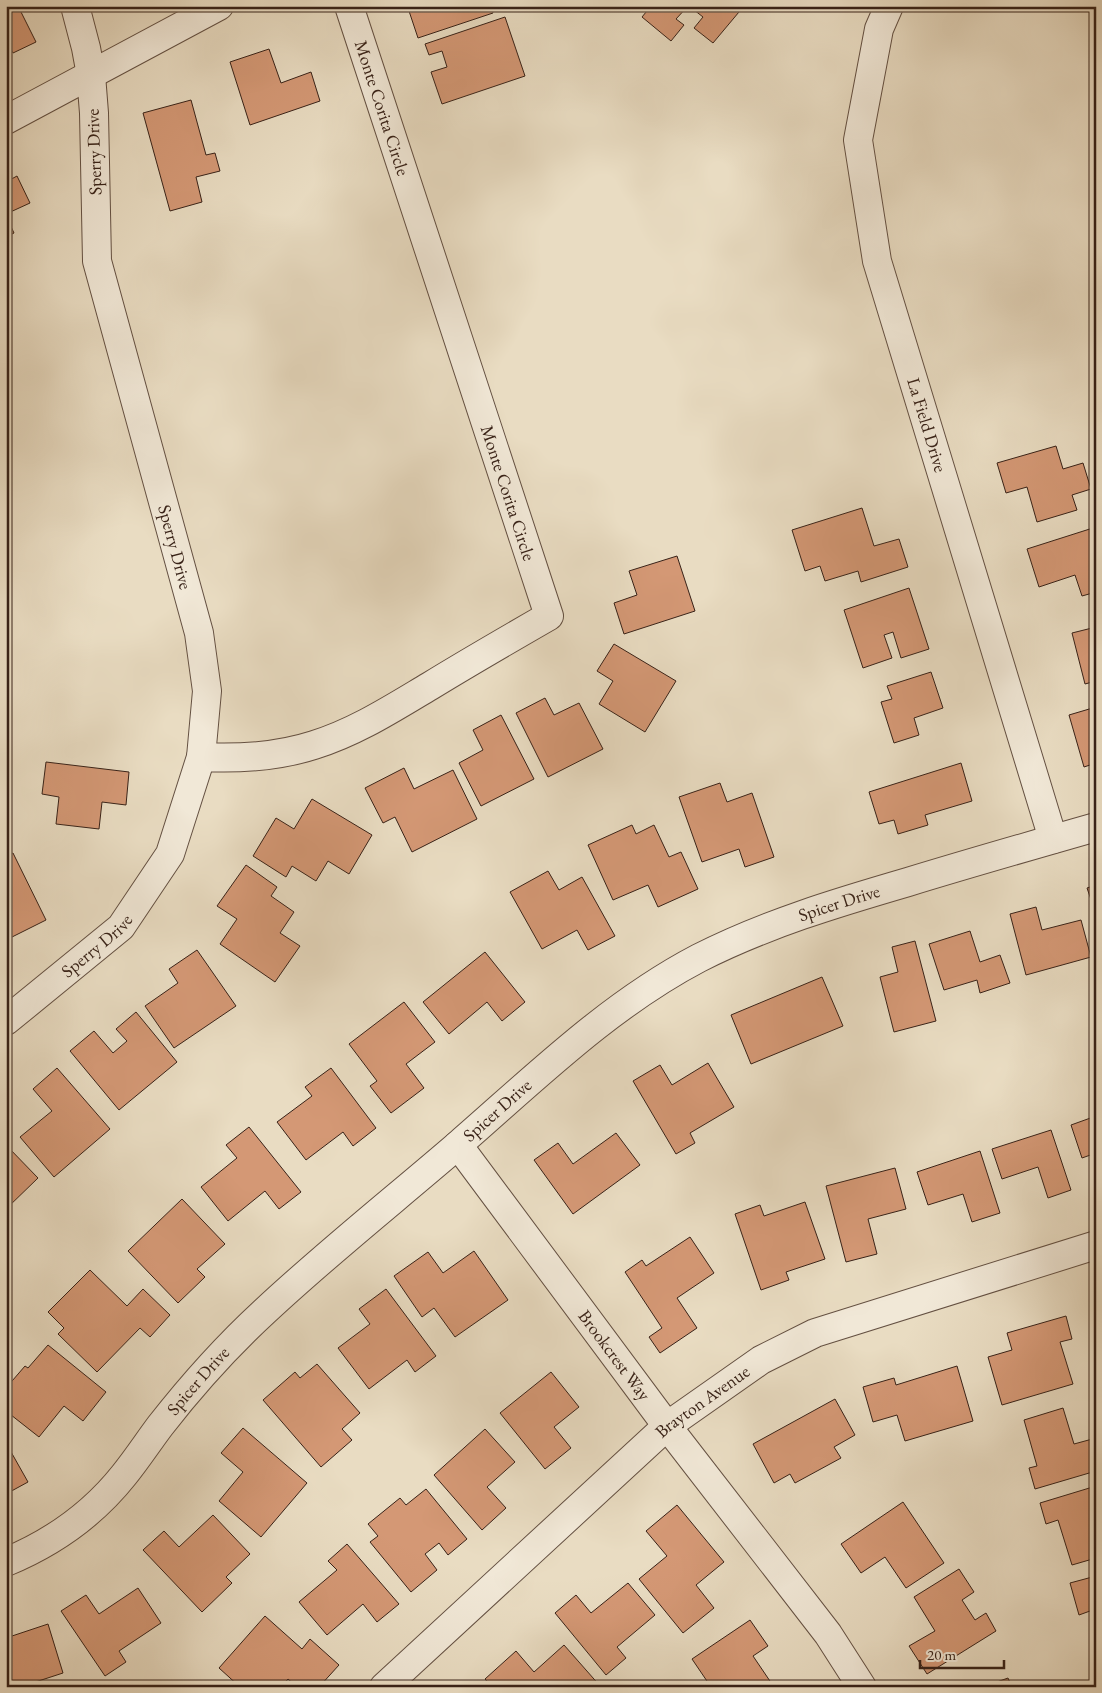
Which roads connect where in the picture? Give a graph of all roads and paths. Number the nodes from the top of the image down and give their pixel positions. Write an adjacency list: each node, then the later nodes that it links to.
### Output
1 (75, 6): 5 (street, Sperry Drive)
2 (219, 6): 5 (street)
3 (349, 6): 7 (street, Monte Corita Circle)
4 (888, 6): 9 (street, La Field Drive)
5 (91, 75): 6 (street); 7 (street, Sperry Drive)
6 (6, 120)
7 (201, 758): 10 (street, Sperry Drive)
8 (1096, 827): 9 (street, Spicer Drive)
9 (1053, 839): 11 (street, Spicer Drive)
10 (6, 1022)
11 (458, 1144): 13 (street, Brookcrest Way); 14 (street, Spicer Drive)
12 (1096, 1245): 13 (street, Brayton Avenue)
13 (667, 1426): 15 (street, Brayton Avenue); 16 (street, Brookcrest Way)
14 (6, 1562)
15 (384, 1687)
16 (862, 1687)

